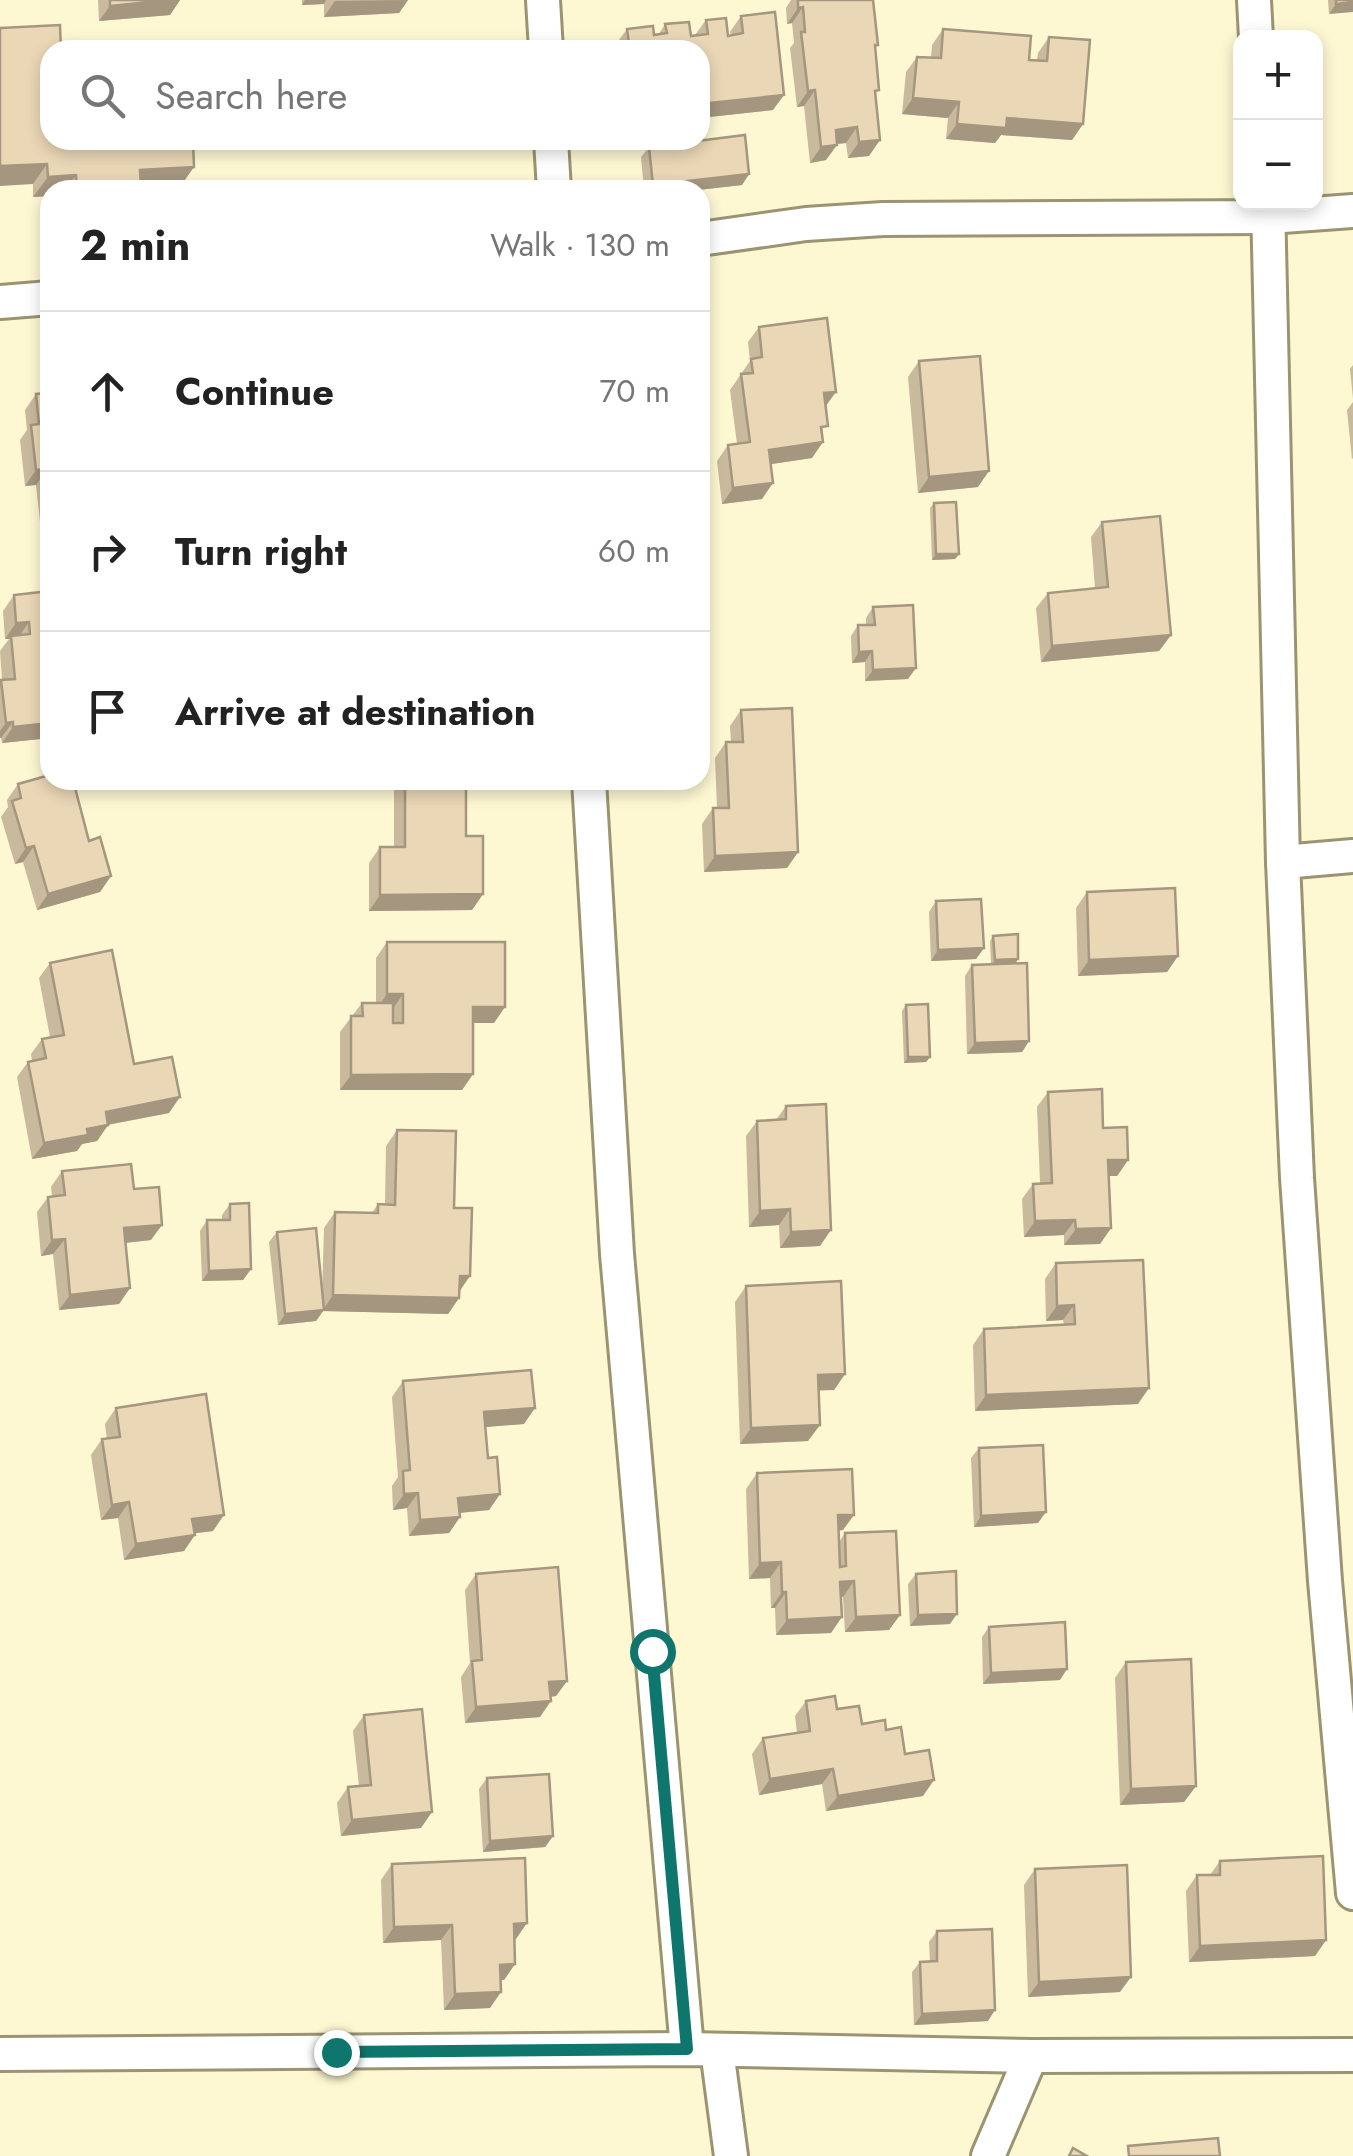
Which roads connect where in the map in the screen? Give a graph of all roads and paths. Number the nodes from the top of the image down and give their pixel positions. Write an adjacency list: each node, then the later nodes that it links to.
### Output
1 (543, 0): 4 (street)
2 (1254, 0): 3 (street)
3 (1256, 30)
4 (545, 40)
5 (552, 150): 6 (street)
6 (554, 180)
7 (1269, 210): 8 (street); 9 (street); 14 (street)
8 (1353, 211)
9 (710, 238)
10 (40, 299): 11 (street)
11 (0, 302)
12 (590, 790): 16 (street)
13 (1353, 856): 14 (street)
14 (1283, 862): 15 (street)
15 (1353, 1893)
16 (702, 2049): 17 (street); 19 (street); 20 (street)
17 (0, 2054)
18 (1353, 2055): 19 (street)
19 (1032, 2056): 21 (street)
20 (731, 2156)
21 (988, 2156)

